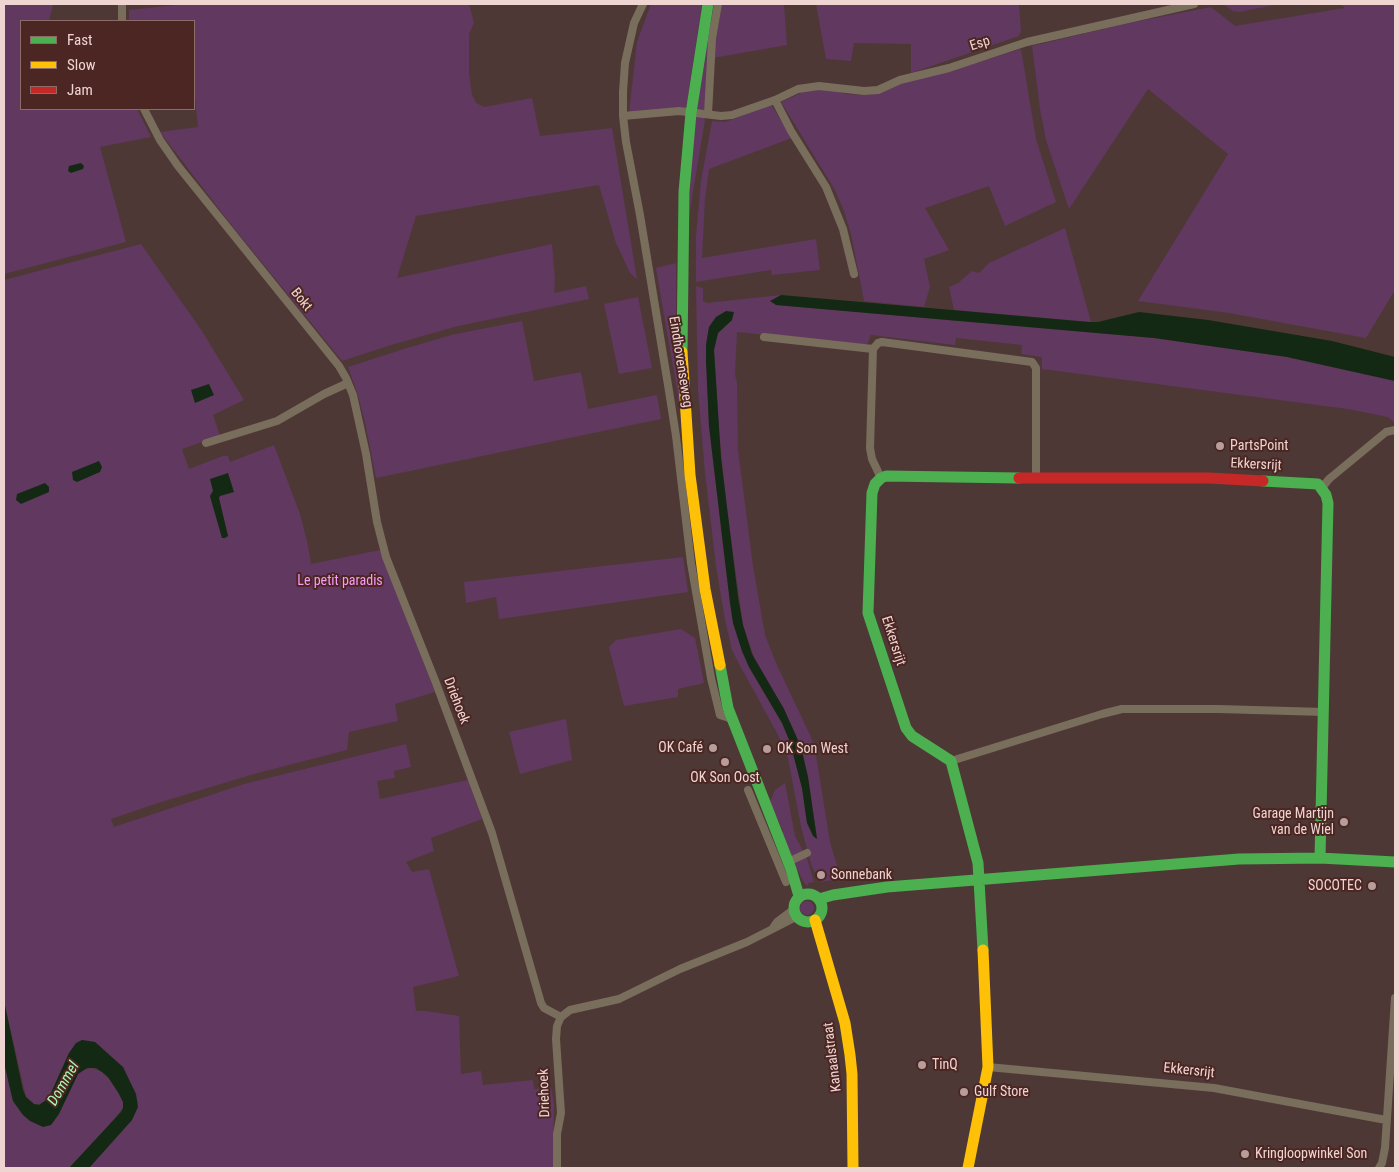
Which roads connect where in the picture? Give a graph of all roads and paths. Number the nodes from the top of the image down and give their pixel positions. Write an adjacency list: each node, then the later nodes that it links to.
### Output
1 (122, 4): 6 (street)
2 (642, 4): 11 (street, Eindhovenseweg)
3 (708, 4): 9 (street, Eindhovenseweg)
4 (718, 4): 10 (street)
5 (1194, 4): 7 (street, Esp)
6 (122, 20)
7 (775, 100): 10 (street, Esp); 12 (street)
8 (145, 110): 15 (street, Bokt)
9 (691, 113): 10 (street, Esp); 11 (street, Esp); 22 (street, Eindhovenseweg)
10 (708, 114)
11 (623, 116): 22 (street, Eindhovenseweg)
12 (854, 274)
13 (764, 337): 14 (street)
14 (873, 349): 18 (street); 19 (street)
15 (348, 383): 17 (street); 36 (street, Driehoek)
16 (1395, 430): 20 (street)
17 (206, 443)
18 (881, 478): 19 (street, Ekkersrijt); 23 (street, Ekkersrijt)
19 (1036, 478): 20 (street, Ekkersrijt)
20 (1322, 488): 21 (street)
21 (1324, 712): 23 (street); 27 (street)
22 (732, 719): 25 (street, Eindhovenseweg)
23 (951, 761): 30 (street)
24 (748, 790): 25 (street, Eindhovenseweg)
25 (776, 844): 29 (street, Eindhovenseweg); 31 (street, Eindhovenseweg)
26 (807, 853): 29 (street)
27 (1320, 858): 28 (street); 30 (street)
28 (1395, 862)
29 (790, 865): 32 (street, Eindhovenseweg)
30 (980, 879): 33 (street); 37 (street)
31 (786, 882)
32 (803, 895): 33 (street); 34 (street)
33 (821, 903): 34 (street)
34 (803, 917): 36 (street); 40 (street, Kanaalstraat)
35 (1395, 998): 38 (street)
36 (561, 1017): 39 (street, Driehoek)
37 (988, 1067): 38 (street, Ekkersrijt); 41 (street)
38 (1386, 1120): 42 (street)
39 (557, 1168)
40 (853, 1168)
41 (968, 1168)
42 (1380, 1168)

